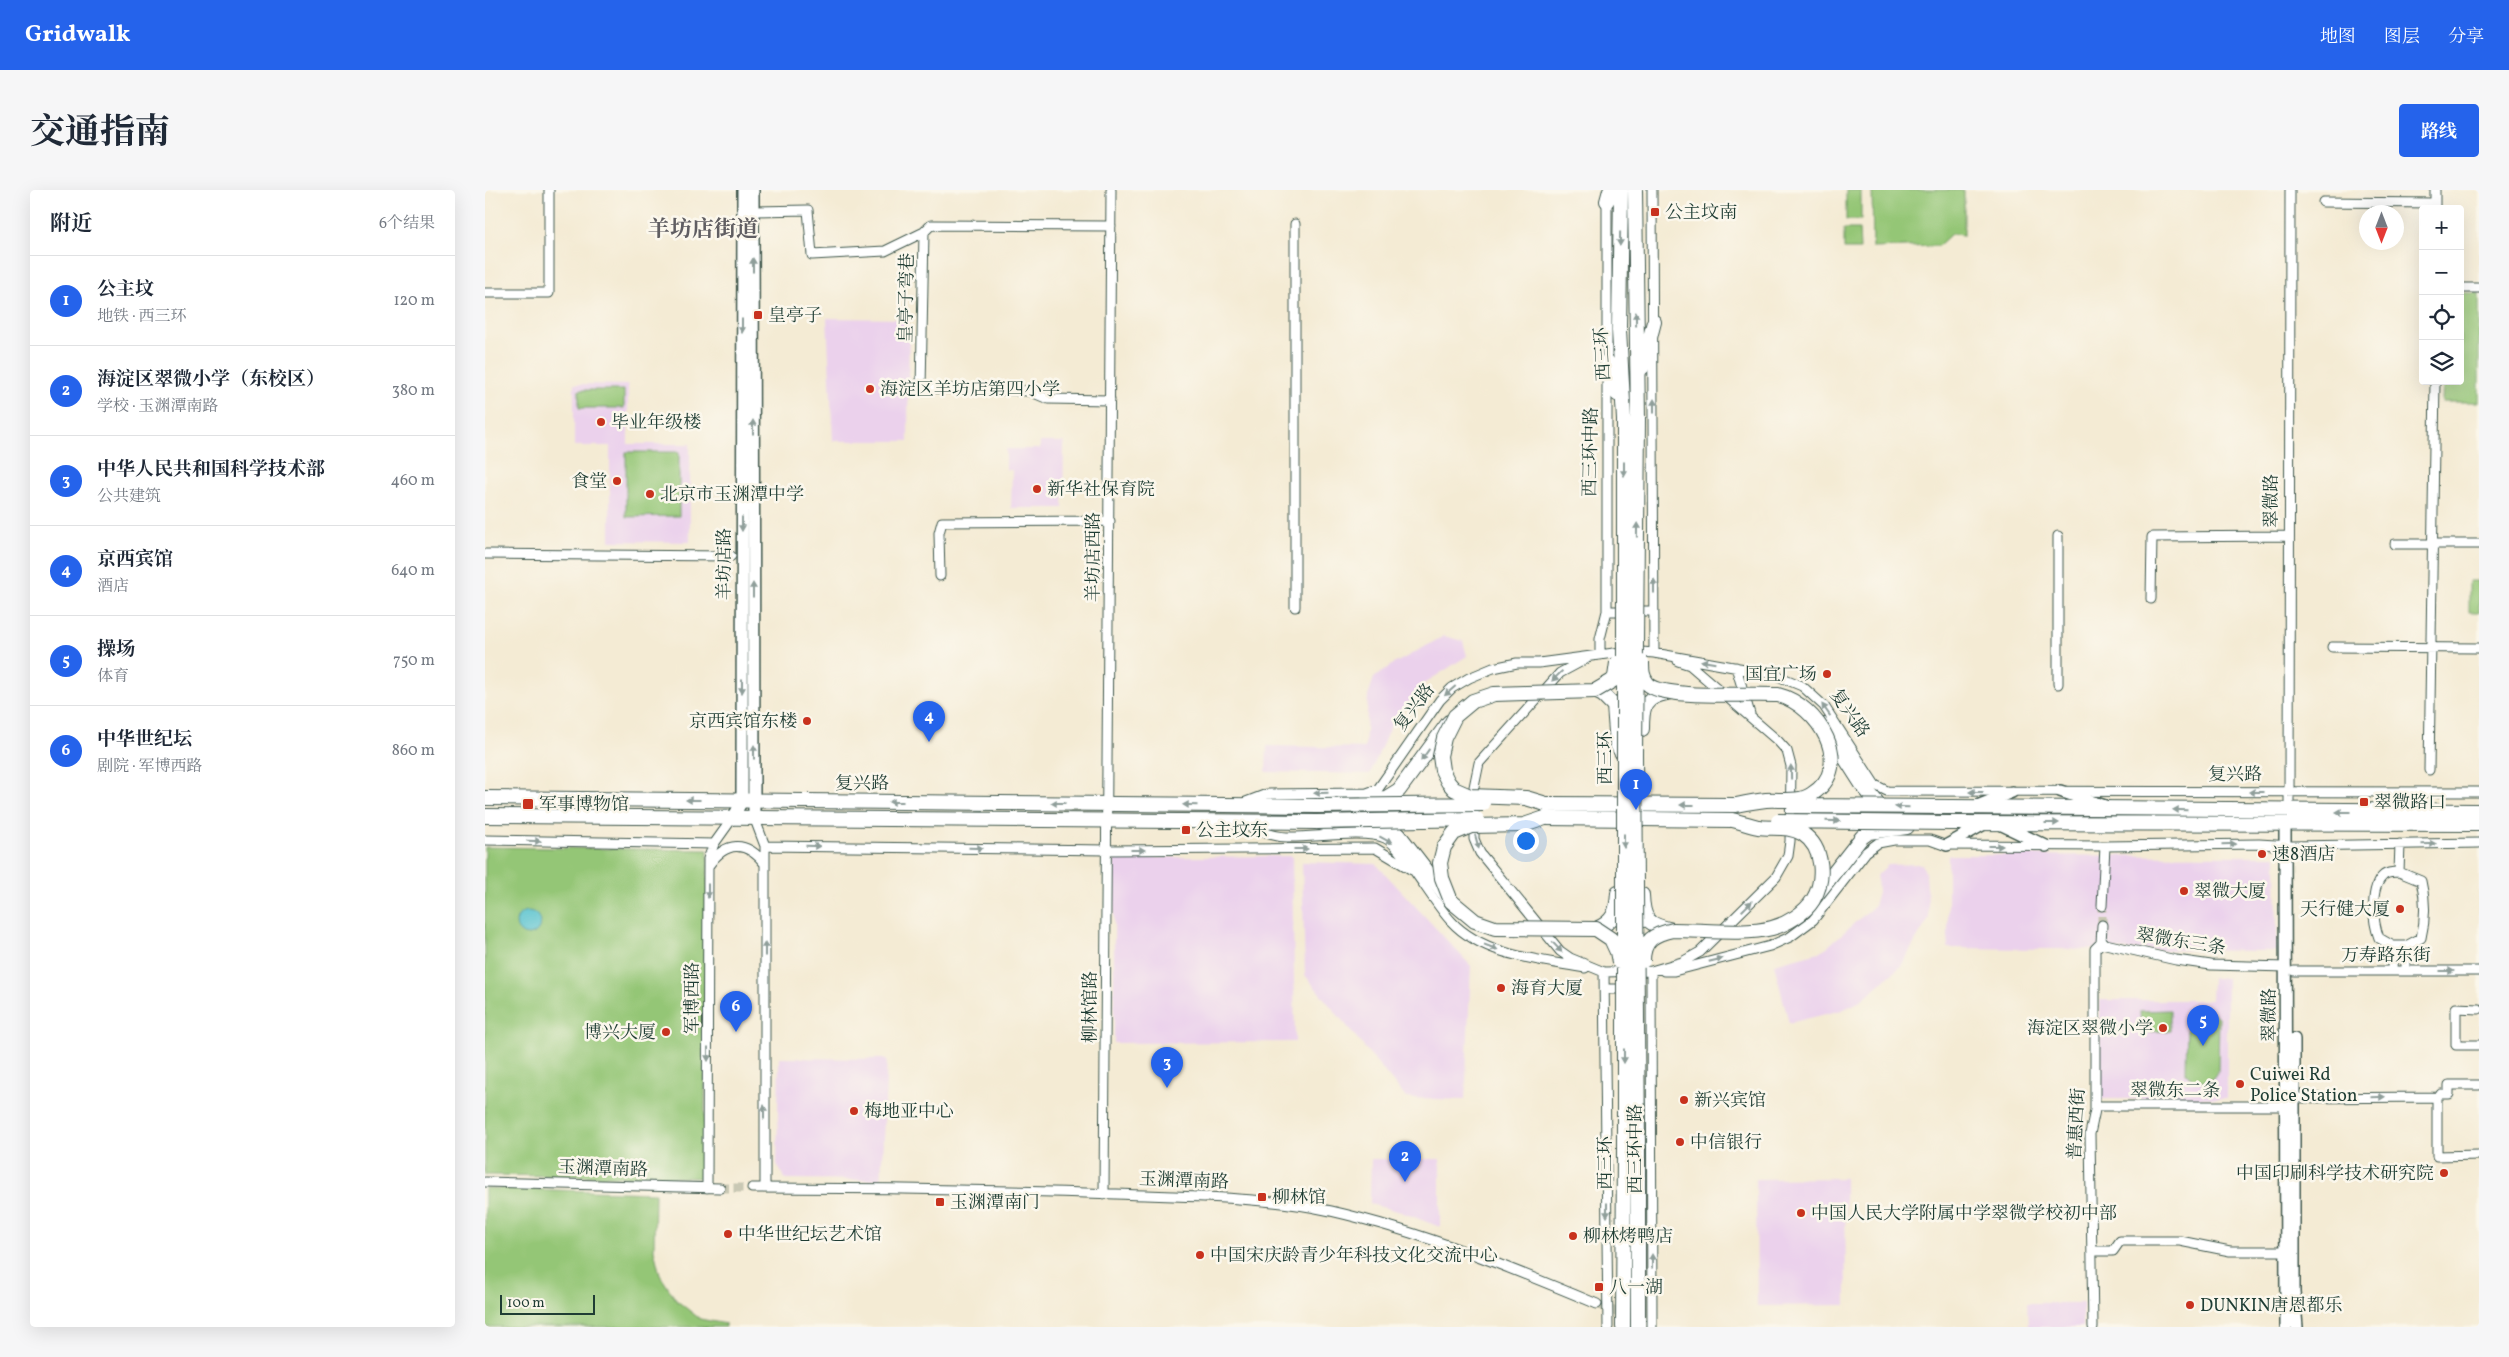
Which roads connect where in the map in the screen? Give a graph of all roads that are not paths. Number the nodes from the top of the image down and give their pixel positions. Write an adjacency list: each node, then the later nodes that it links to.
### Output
1 (549, 190): 20 (street)
2 (743, 190): 60 (main road, 羊坊店路, one-way to 60)
3 (753, 190): 14 (main road, 羊坊店路)
4 (1111, 190): 16 (street, 羊坊店西路)
5 (1621, 190): 26 (highway, 西三环, one-way to 26)
6 (1635, 190): 23 (highway, 西三环, one-way to 6)
7 (1652, 190): 21 (street)
8 (2290, 190): 29 (street, 翠微路)
9 (2435, 190): 13 (street)
10 (1608, 194): 22 (street, 西三环中路)
11 (2323, 202): 12 (street)
12 (2419, 205)
13 (2435, 205)
14 (753, 211): 17 (street, 皇亭子弯巷); 60 (main road, 羊坊店路, one-way to 14)
15 (1295, 224): 37 (street)
16 (1111, 226): 17 (street); 25 (street, 羊坊店西路)
17 (923, 232): 25 (street, 皇亭子弯巷)
18 (2464, 288): 19 (street)
19 (2479, 288)
20 (485, 293)
21 (1654, 322): 23 (highway); 38 (street, one-way to 21)
22 (1607, 361): 26 (highway); 39 (street, 西三环中路)
23 (1638, 383): 26 (highway, 西三环)
24 (2435, 385): 31 (street)
25 (1111, 400): 27 (street, 羊坊店西路)
26 (1629, 419): 40 (highway, 西三环, bridge)
27 (1110, 521): 35 (street); 61 (street, 羊坊店西路)
28 (2058, 536): 47 (street)
29 (2288, 536): 36 (street); 57 (street, 翠微路)
30 (2395, 544): 31 (street)
31 (2433, 544): 32 (street); 42 (street)
32 (2479, 544)
33 (485, 554): 34 (street)
34 (731, 556)
35 (940, 576)
36 (2151, 599)
37 (1295, 606)
38 (1654, 611): 39 (street); 44 (street)
39 (1607, 612): 45 (street, 西三环中路)
40 (1629, 646): 48 (highway, bridge); 49 (highway, bridge); 53 (highway, 西三环, bridge)
41 (2332, 647): 42 (street)
42 (2431, 648): 43 (street); 54 (street)
43 (2479, 648)
44 (1653, 652): 45 (street, 复兴路); 46 (street, 复兴路, one-way to 44); 52 (street)
45 (1600, 653): 63 (street, 复兴路, one-way to 63); 111 (street, one-way to 111)
46 (1736, 666): 52 (street); 56 (street, 复兴路, one-way to 46)
47 (2058, 684)
48 (1595, 692): 51 (highway, bridge); 53 (highway)
49 (1667, 693): 50 (highway, bridge); 53 (highway, bridge)
50 (1813, 715): 64 (highway, bridge); 66 (highway, bridge)
51 (1455, 716): 62 (highway, bridge); 65 (highway, one-way to 65, bridge)
52 (1751, 717): 109 (street, one-way to 52)
53 (1629, 755): 94 (highway, 西三环, bridge)
54 (2429, 770)
55 (2060, 791): 56 (street, 复兴路); 57 (street, 复兴路, one-way to 55); 68 (main road)
56 (2012, 792): 67 (main road)
57 (2289, 792): 58 (street, 复兴路); 76 (street, 翠微路)
58 (2479, 792)
59 (485, 798): 60 (highway, 复兴路, one-way to 59)
60 (748, 801): 61 (highway, 复兴路, one-way to 60); 71 (main road, 羊坊店路); 72 (main road)
61 (1107, 804): 63 (highway, 复兴路, one-way to 61); 74 (street, 羊坊店西路)
62 (1546, 804): 64 (highway, 复兴路, one-way to 62); 65 (highway, 复兴路, bridge)
63 (1239, 805): 65 (highway, 复兴路)
64 (1736, 805): 66 (highway, 复兴路, bridge)
65 (1318, 806)
66 (1880, 806): 67 (highway, 复兴路, one-way to 66, bridge)
67 (1972, 807): 68 (highway, 复兴路)
68 (2114, 808): 76 (highway, 复兴路, one-way to 68)
69 (2479, 811): 76 (highway, 复兴路, one-way to 76)
70 (485, 816): 71 (highway, 复兴路)
71 (734, 816): 72 (highway, 复兴路); 84 (street, 军博西路)
72 (754, 817): 74 (highway, 复兴路); 88 (street)
73 (1545, 818): 75 (highway, 复兴路); 78 (highway, 复兴路, bridge); 98 (highway, bridge)
74 (1107, 820): 77 (highway, 复兴路); 91 (street, 柳林馆路)
75 (1732, 820): 79 (highway, 复兴路, one-way to 79, bridge); 97 (highway, bridge)
76 (2289, 820): 80 (highway, 复兴路, one-way to 76); 81 (highway, 复兴路); 87 (main road, 翠微路)
77 (1236, 822): 78 (highway, 复兴路); 95 (street, 复兴路, one-way to 95)
78 (1317, 822): 98 (highway, bridge)
79 (1934, 823): 80 (highway, 复兴路, bridge); 97 (highway, bridge)
80 (1991, 823): 86 (main road); 89 (main road)
81 (2479, 824)
82 (485, 840): 84 (street, one-way to 84)
83 (2479, 843): 85 (street, one-way to 83)
84 (714, 844): 93 (street, 军博西路)
85 (2399, 844): 87 (street); 96 (street)
86 (1947, 845): 89 (street, one-way to 89); 109 (street, one-way to 86)
87 (2289, 845): 90 (street, one-way to 87); 106 (main road, 翠微路)
88 (765, 846): 91 (street, 复兴路, one-way to 91); 92 (street)
89 (2046, 846): 90 (street)
90 (2105, 846): 99 (street)
91 (1107, 850): 95 (street, 复兴路, one-way to 95); 129 (street, 柳林馆路)
92 (765, 864): 93 (street); 128 (street, one-way to 92)
93 (708, 866): 125 (street, 军博西路, one-way to 125)
94 (1630, 868): 101 (highway); 102 (highway, bridge); 112 (highway, 西三环, bridge)
95 (1412, 870): 111 (street, 复兴路, one-way to 111)
96 (2399, 872): 104 (street); 105 (street)
97 (1813, 900): 102 (highway, bridge)
98 (1451, 901): 101 (highway, bridge)
99 (2102, 906)
100 (2102, 925): 103 (street, 普惠西街)
101 (1596, 929): 112 (highway, bridge)
102 (1673, 930): 112 (highway, bridge)
103 (2101, 943): 106 (street, 翠微东三条); 122 (street, 普惠西街)
104 (2393, 946): 105 (street); 107 (street)
105 (2406, 946): 108 (street)
106 (2290, 969): 107 (street, 万寿路东街); 121 (main road, 翠微路)
107 (2392, 970): 108 (street, 万寿路东街)
108 (2406, 970): 110 (street, 万寿路东街, one-way to 110)
109 (1651, 971): 111 (street); 113 (street, 西三环中路)
110 (2479, 971)
111 (1605, 972): 114 (street, 西三环中路)
112 (1631, 987): 134 (highway, 西三环, one-way to 134, bridge); 135 (highway, 西三环, bridge)
113 (1651, 988): 114 (street); 116 (street, 西三环中路)
114 (1605, 989): 117 (street, 西三环中路)
115 (2479, 1009): 118 (street)
116 (1651, 1020): 117 (street); 136 (street, 西三环中路, one-way to 116)
117 (1605, 1021): 133 (street, 西三环中路, one-way to 133)
118 (2479, 1045)
119 (2479, 1085): 120 (street)
120 (2441, 1094)
121 (2290, 1102): 122 (street, 翠微东二条); 123 (street, 翠微东二条, one-way to 123); 131 (main road, 翠微路); 139 (main road, 翠微路)
122 (2095, 1106): 130 (street, 普惠西街)
123 (2479, 1155)
124 (485, 1182): 125 (street, 玉渊潭南路)
125 (707, 1188): 126 (street, 玉渊潭南路)
126 (720, 1188)
127 (752, 1188): 128 (street, 玉渊潭南路)
128 (765, 1188): 129 (street, 玉渊潭南路)
129 (1104, 1194): 132 (street, 玉渊潭南路)
130 (2093, 1251): 131 (street); 137 (street, 普惠西街)
131 (2286, 1251): 138 (main road, 翠微路)
132 (1597, 1304)
133 (1608, 1327)
134 (1623, 1327)
135 (1638, 1327)
136 (1651, 1327)
137 (2093, 1327)
138 (2286, 1327)
139 (2297, 1327)

